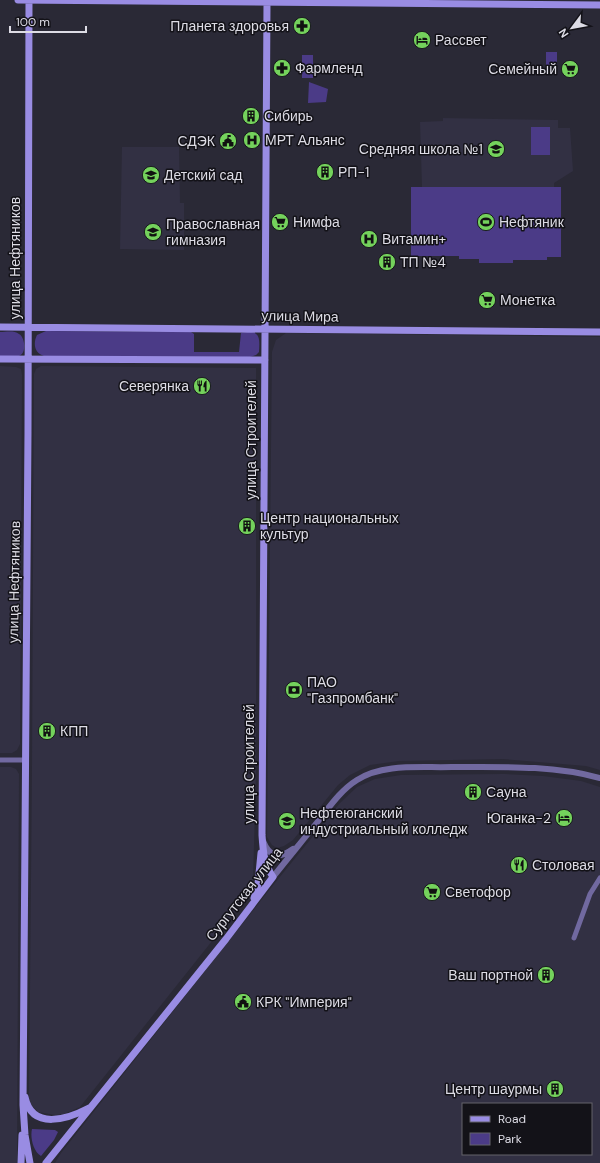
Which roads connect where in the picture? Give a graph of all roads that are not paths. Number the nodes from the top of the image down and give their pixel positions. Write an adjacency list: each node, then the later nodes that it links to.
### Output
1 (18, 0): 2 (main road)
2 (29, 0): 3 (main road); 6 (main road, улица Нефтяников)
3 (267, 2): 4 (main road); 7 (main road, улица Строителей)
4 (600, 5)
5 (0, 327): 6 (main road, улица Мира)
6 (28, 327): 7 (main road, улица Мира); 10 (main road, улица Нефтяников)
7 (265, 328): 8 (main road, улица Мира); 11 (main road, улица Строителей)
8 (600, 332)
9 (0, 359): 10 (main road)
10 (29, 359): 11 (main road); 13 (main road, улица Нефтяников)
11 (265, 360): 15 (main road, улица Строителей)
12 (0, 760): 13 (street)
13 (25, 760): 21 (main road, улица Нефтяников)
14 (600, 778): 16 (street, Сургутская улица)
15 (262, 835): 16 (street); 17 (main road, улица Строителей); 19 (main road)
16 (299, 844): 17 (street, Сургутская улица)
17 (273, 877): 19 (main road, Сургутская улица)
18 (600, 878): 20 (street)
19 (251, 906): 23 (main road, Сургутская улица)
20 (574, 938)
21 (24, 1089): 22 (main road, улица Нефтяников); 23 (main road)
22 (23, 1105): 24 (main road); 25 (main road, улица Нефтяников)
23 (93, 1106): 26 (main road, Сургутская улица)
24 (21, 1163)
25 (30, 1163)
26 (46, 1163)

